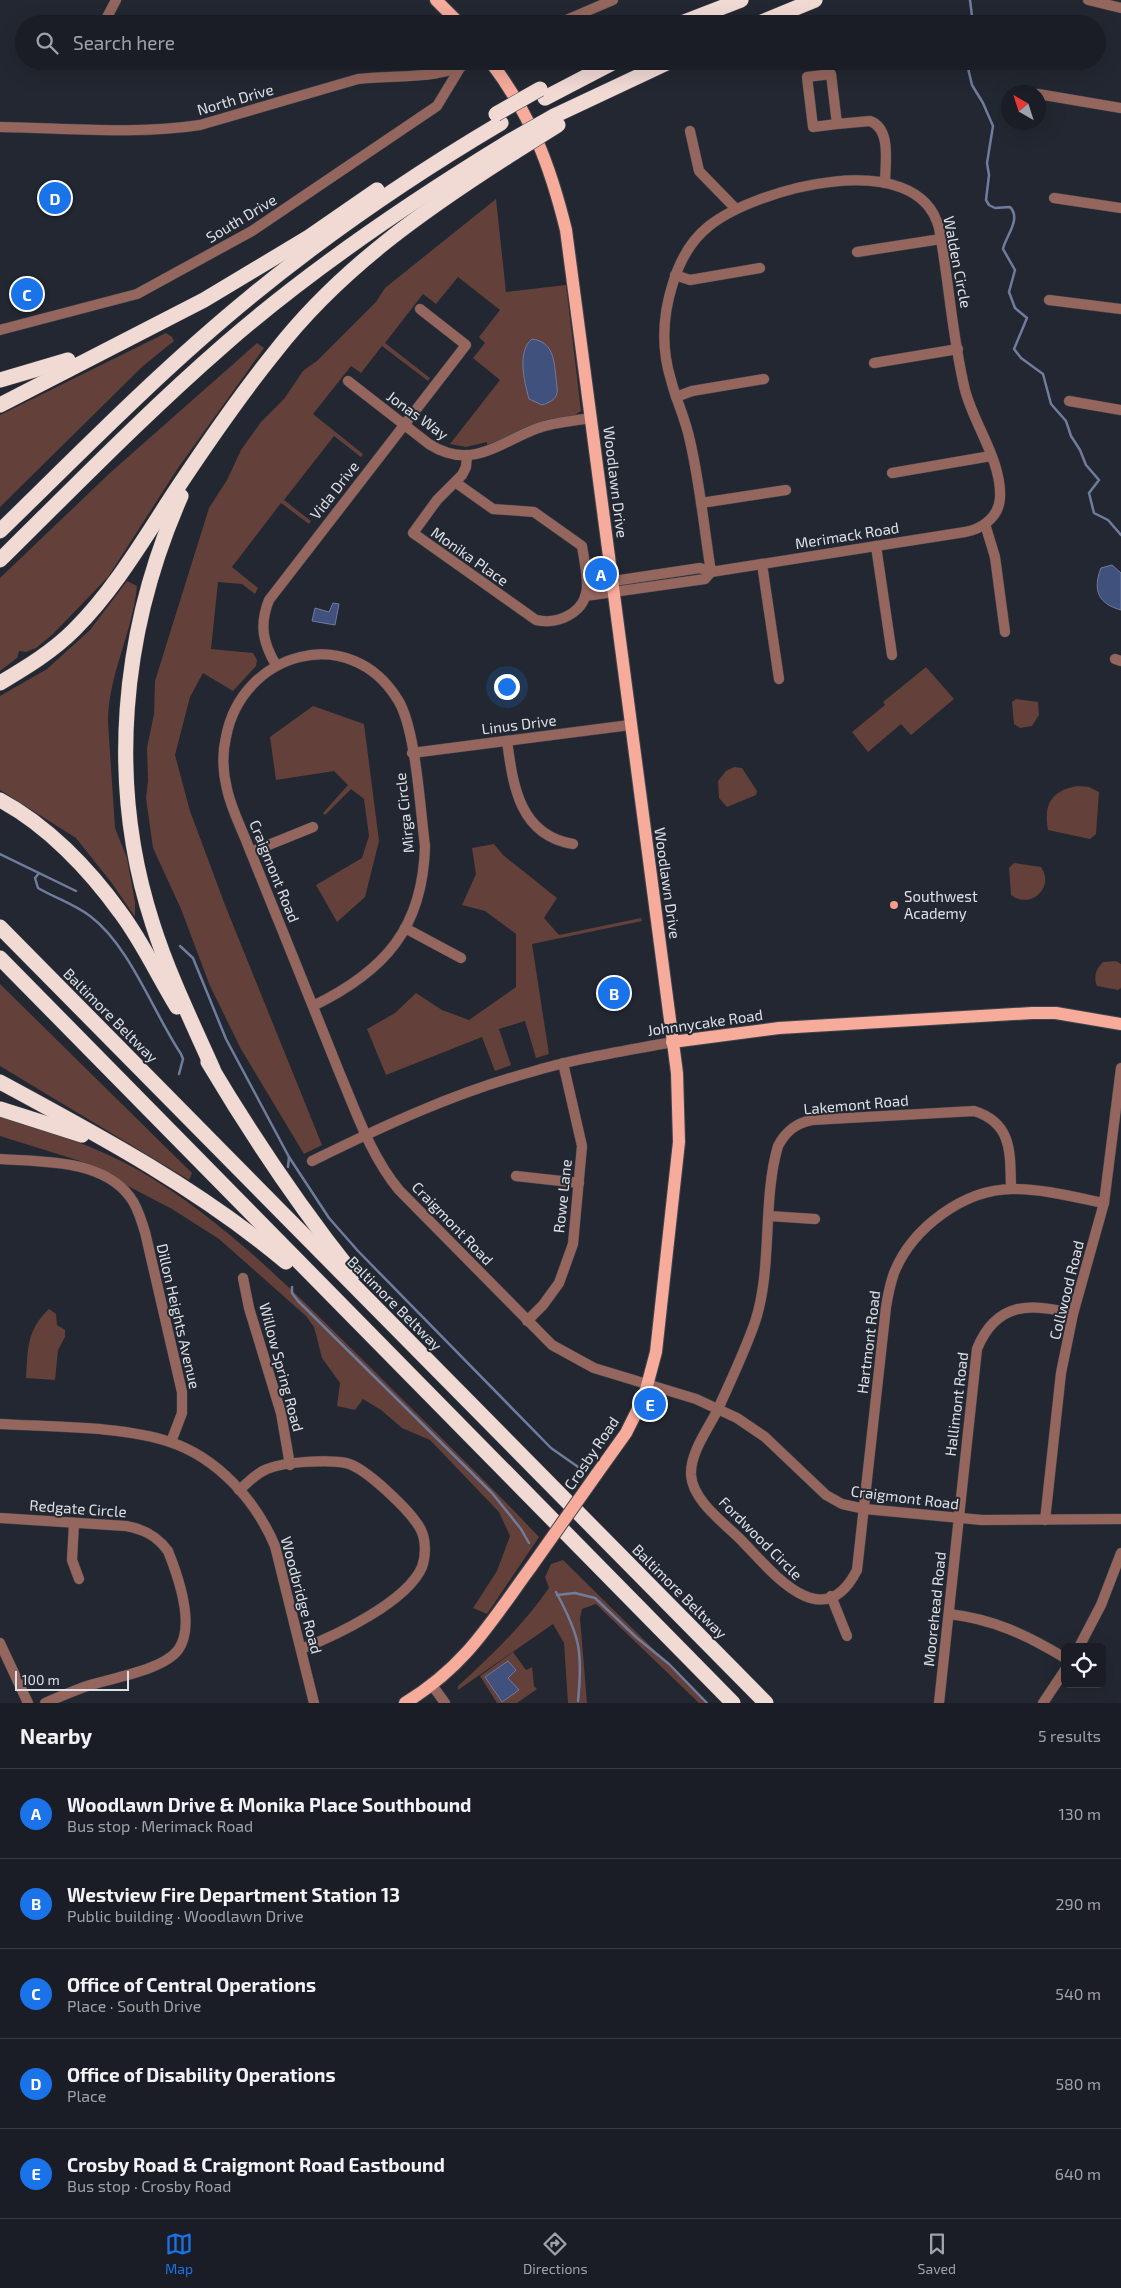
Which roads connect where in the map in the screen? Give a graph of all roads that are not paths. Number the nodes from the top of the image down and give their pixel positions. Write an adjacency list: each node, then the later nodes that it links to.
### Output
1 (116, 0): 9 (street)
2 (436, 0): 10 (main road)
3 (613, 0): 11 (street)
4 (741, 0): 12 (highway)
5 (747, 0): 13 (highway)
6 (814, 0): 14 (highway)
7 (1088, 0): 8 (street)
8 (1121, 8)
9 (108, 15)
10 (451, 15)
11 (578, 15)
12 (702, 15)
13 (714, 15)
14 (778, 15)
15 (454, 70): 26 (street, North Drive)
16 (459, 70): 41 (street, South Drive)
17 (497, 70): 52 (main road, Woodlawn Drive)
18 (581, 70): 21 (highway)
19 (596, 70): 21 (highway)
20 (653, 70): 28 (highway, bridge)
21 (543, 94): 24 (highway)
22 (1046, 95): 23 (street)
23 (1121, 108)
24 (498, 119): 40 (highway); 61 (highway)
25 (837, 124): 25 (street); 29 (street)
26 (0, 127)
27 (690, 131): 32 (street)
28 (512, 147): 47 (highway); 63 (highway)
29 (885, 183): 32 (street, Walden Circle); 33 (street, Walden Circle)
30 (1054, 198): 31 (street)
31 (1121, 208)
32 (736, 209): 36 (street, Walden Circle)
33 (941, 239): 34 (street); 42 (street, Walden Circle)
34 (857, 252)
35 (760, 268): 36 (street)
36 (675, 275): 48 (street, Walden Circle)
37 (1049, 300): 39 (street)
38 (420, 309): 53 (street, Vida Drive)
39 (1121, 309)
40 (174, 316): 45 (highway); 50 (highway)
41 (0, 330)
42 (958, 349): 43 (street); 55 (street, Walden Circle)
43 (874, 363)
44 (764, 379): 48 (street)
45 (0, 380)
46 (348, 381): 53 (street, Jonas Way)
47 (248, 386): 72 (highway); 90 (highway)
48 (676, 397): 59 (street, Walden Circle)
49 (1069, 401): 51 (street)
50 (0, 405)
51 (1121, 410)
52 (591, 418): 54 (street, Jonas Way); 66 (main road, Woodlawn Drive)
53 (405, 425): 54 (street, Jonas Way); 70 (street, Vida Drive)
54 (467, 455): 57 (street, Monika Place)
55 (991, 456): 56 (street); 60 (street, Walden Circle)
56 (892, 473)
57 (455, 482): 67 (street); 67 (street, Monika Place)
58 (786, 490): 59 (street)
59 (701, 503): 65 (street, Walden Circle)
60 (985, 524): 62 (street, Merimack Road); 68 (street)
61 (0, 531)
62 (876, 546): 64 (street, Merimack Road); 69 (street)
63 (0, 560)
64 (762, 564): 65 (street, Merimack Road); 71 (street)
65 (711, 572): 66 (street, Merimack Road)
66 (613, 587): 67 (street, Merimack Road); 74 (main road, Woodlawn Drive)
67 (586, 590)
68 (1005, 632)
69 (892, 655)
70 (276, 665): 73 (street, Craigmont Road); 80 (street, Craigmont Road)
71 (778, 679)
72 (0, 683)
73 (393, 693): 76 (street, Mirga Circle)
74 (630, 725): 75 (street, Linus Drive); 87 (main road, Woodlawn Drive)
75 (507, 741): 76 (street, Linus Drive); 79 (street)
76 (412, 753): 82 (street, Mirga Circle)
77 (0, 800): 90 (highway)
78 (313, 827): 80 (street)
79 (572, 844)
80 (251, 852): 85 (street, Craigmont Road)
81 (0, 927): 107 (highway, Baltimore Beltway)
82 (406, 928): 84 (street); 85 (street, Mirga Circle)
83 (0, 958): 105 (highway)
84 (460, 958)
85 (313, 1006): 93 (street, Craigmont Road)
86 (1121, 1024): 87 (main road, Johnnycake Road)
87 (672, 1042): 88 (street, Johnnycake Road); 108 (main road, Crosby Road)
88 (563, 1063): 93 (street, Johnnycake Road); 98 (street, Rowe Lane)
89 (1121, 1068): 100 (street, Collwood Road)
90 (213, 1069): 107 (highway)
91 (0, 1082): 96 (highway)
92 (0, 1109): 96 (highway)
93 (365, 1135): 95 (street, Johnnycake Road); 106 (street, Craigmont Road)
94 (0, 1159): 111 (street, Dillon Heights Avenue)
95 (312, 1161)
96 (151, 1167): 105 (highway)
97 (516, 1176): 98 (street)
98 (579, 1183): 106 (street, Rowe Lane)
99 (1011, 1188): 100 (street, Hartmont Road); 101 (street, Lakemont Road); 114 (street, Hartmont Road)
100 (1104, 1203): 104 (street, Collwood Road)
101 (769, 1216): 102 (street); 109 (street, Lakemont Road)
102 (815, 1219)
103 (243, 1278): 112 (street, Willow Spring Road)
104 (1073, 1314): 116 (street, Hallimont Road); 118 (street, Collwood Road)
105 (350, 1315): 136 (highway)
106 (527, 1320): 108 (street, Craigmont Road)
107 (404, 1337): 137 (highway, Baltimore Beltway)
108 (648, 1384): 109 (street, Craigmont Road); 130 (main road, Crosby Road, bridge)
109 (718, 1408): 114 (street, Craigmont Road); 122 (street, Fordwood Circle)
110 (0, 1424): 111 (street, Woodbridge Road)
111 (170, 1442): 113 (street, Woodbridge Road)
112 (290, 1465): 113 (street); 127 (street)
113 (239, 1490): 127 (street, Woodbridge Road)
114 (864, 1509): 116 (street, Craigmont Road); 122 (street)
115 (0, 1518): 119 (street, Redgate Circle)
116 (958, 1519): 118 (street, Craigmont Road); 123 (street, Moorehead Road)
117 (1121, 1519): 118 (street, Craigmont Road)
118 (1045, 1520)
119 (74, 1523): 121 (street); 132 (street, Redgate Circle)
120 (1121, 1553): 126 (street)
121 (79, 1579)
122 (831, 1596): 124 (street)
123 (949, 1614): 128 (street); 138 (street, Moorehead Road)
124 (847, 1636)
125 (0, 1643): 131 (street)
126 (1081, 1643)
127 (301, 1649): 133 (street, Woodbridge Road)
128 (1061, 1656)
129 (1061, 1676): 139 (street)
130 (432, 1685): 134 (main road, Crosby Road); 135 (street)
131 (28, 1703)
132 (45, 1703)
133 (314, 1703)
134 (405, 1703)
135 (446, 1703)
136 (733, 1703)
137 (766, 1703)
138 (939, 1703)
139 (1044, 1703)

